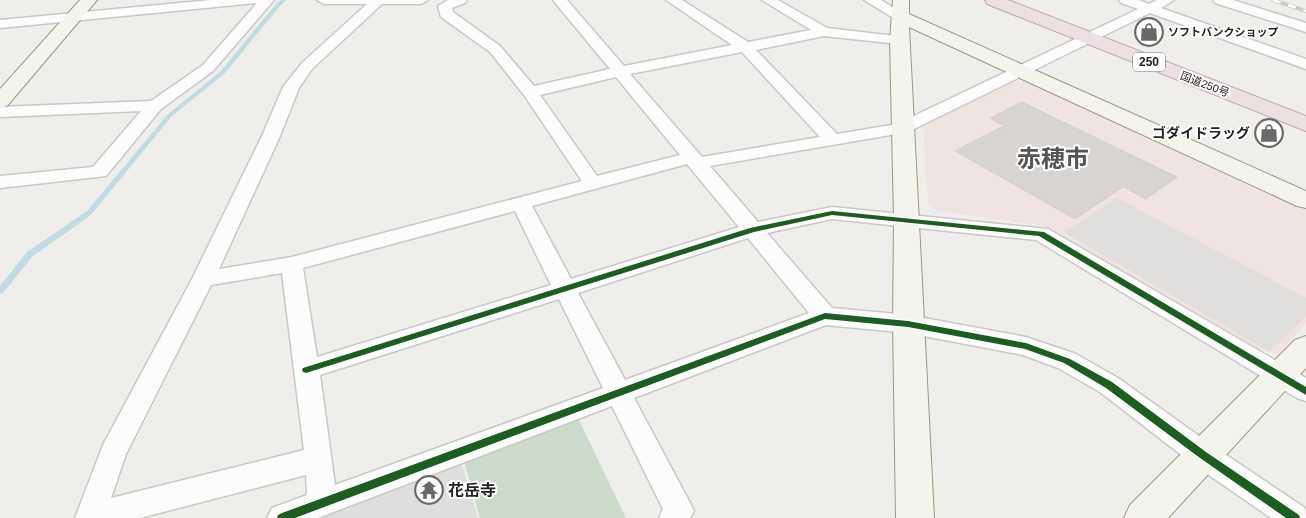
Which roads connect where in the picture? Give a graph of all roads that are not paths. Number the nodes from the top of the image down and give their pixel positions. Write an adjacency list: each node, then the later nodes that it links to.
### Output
1 (89, 0): 17 (street)
2 (254, 0): 17 (street)
3 (267, 0): 29 (street)
4 (324, 0): 5 (street)
5 (378, 0): 6 (street); 42 (street)
6 (421, 0)
7 (460, 0): 27 (street)
8 (560, 0): 26 (street)
9 (673, 0): 23 (street)
10 (769, 0): 21 (street)
11 (871, 0): 18 (street)
12 (993, 0): 22 (highway, 国道250号 / 250)
13 (1126, 0): 16 (street)
14 (1167, 0): 16 (street)
15 (1220, 0): 20 (street)
16 (1149, 8): 22 (street); 24 (street)
17 (74, 17): 19 (street); 28 (street)
18 (900, 19): 21 (street); 25 (street); 32 (street)
19 (0, 24)
20 (1306, 28)
21 (824, 32): 23 (street)
22 (1087, 38): 25 (street); 31 (highway, 国道250号 / 250)
23 (745, 47): 26 (street); 33 (street)
24 (1306, 64)
25 (1021, 70): 32 (street); 37 (street)
26 (621, 71): 27 (street); 34 (street)
27 (530, 92): 36 (street)
28 (0, 102)
29 (155, 106): 30 (street); 35 (street)
30 (0, 112)
31 (1306, 124)
32 (902, 128): 33 (street); 39 (street)
33 (833, 140): 34 (street)
34 (695, 160): 36 (street); 40 (street)
35 (0, 182)
36 (592, 182): 38 (street)
37 (1306, 200)
38 (520, 202): 41 (street); 43 (street)
39 (907, 219): 40 (street); 45 (street); 48 (street)
40 (753, 230): 43 (street); 44 (street)
41 (292, 264): 42 (street); 47 (street)
42 (203, 279): 53 (street)
43 (565, 290): 47 (street); 49 (street)
44 (825, 316): 45 (street); 49 (street)
45 (908, 324): 50 (street); 56 (street)
46 (1306, 348): 48 (street)
47 (306, 370): 51 (street)
48 (1293, 383): 50 (street)
49 (619, 392): 52 (street); 55 (street)
50 (1203, 455): 57 (street); 58 (street)
51 (319, 459): 52 (street); 53 (street)
52 (322, 502): 54 (street)
53 (91, 517)
54 (282, 518)
55 (674, 518)
56 (915, 518)
57 (1143, 518)
58 (1295, 518)

